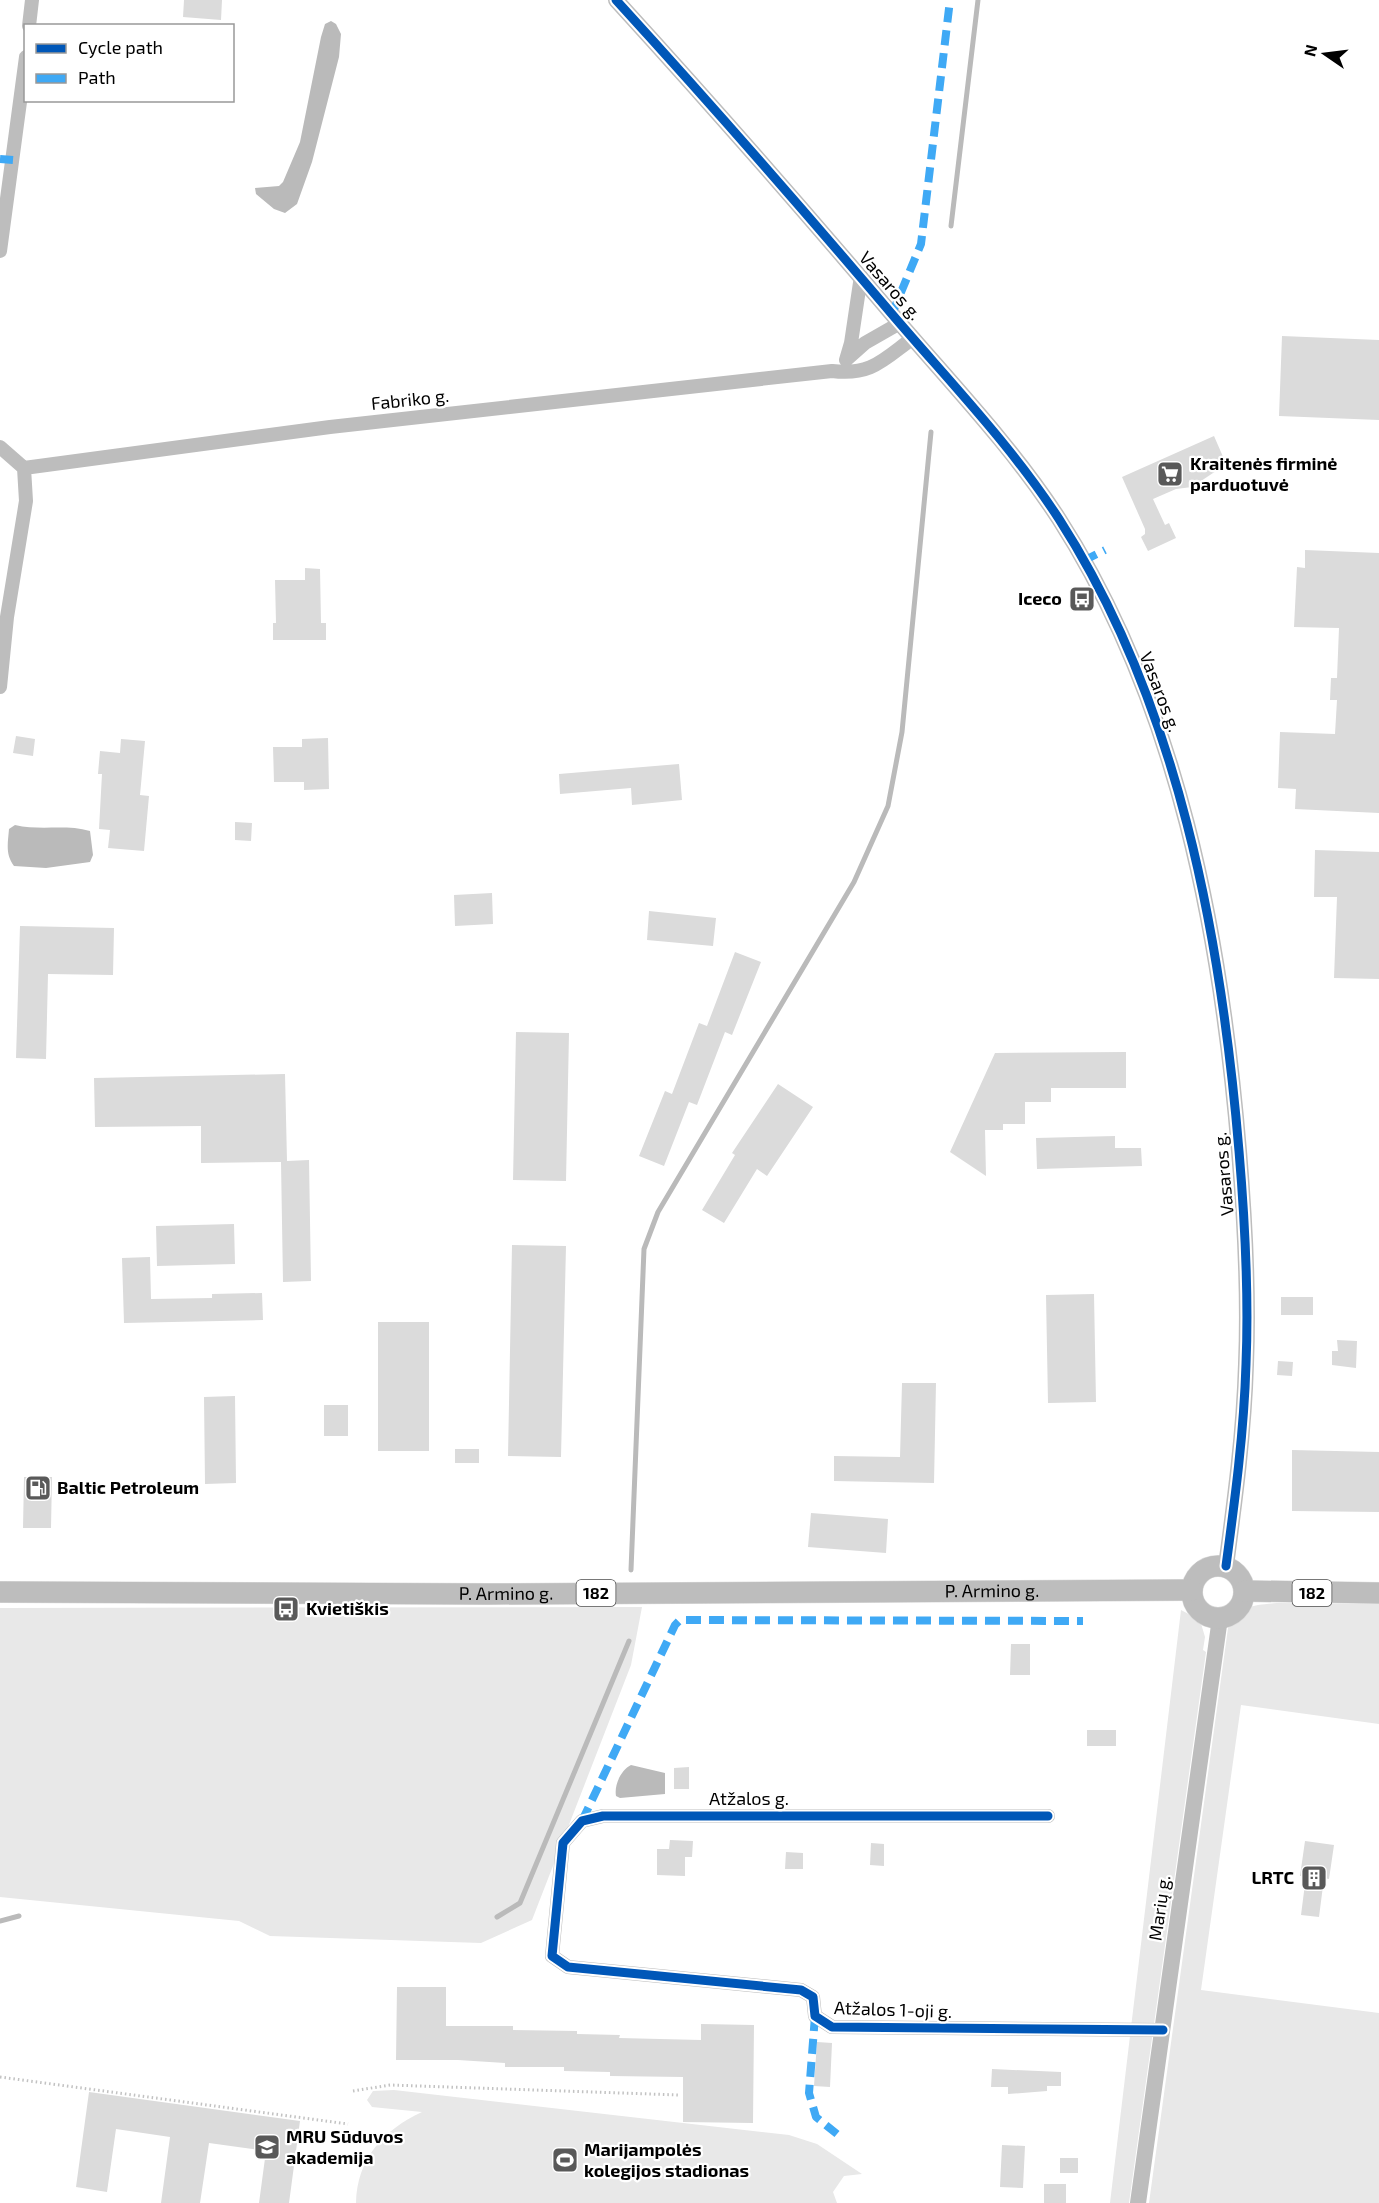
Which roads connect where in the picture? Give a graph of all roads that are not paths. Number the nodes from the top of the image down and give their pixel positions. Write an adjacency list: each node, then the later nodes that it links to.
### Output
1 (32, 0): 3 (street)
2 (616, 0): 6 (street, Vasaros g.)
3 (29, 24)
4 (24, 72): 5 (street)
5 (0, 251)
6 (861, 276): 7 (street, Vasaros g.); 9 (street)
7 (900, 323): 8 (street, Vasaros g.); 9 (street)
8 (913, 338): 10 (street, Fabriko g.); 14 (street, Vasaros g.)
9 (846, 360): 10 (street)
10 (832, 371): 12 (street, Fabriko g.)
11 (0, 447): 12 (street)
12 (24, 468): 13 (street)
13 (0, 687)
14 (1226, 1566): 15 (main road); 16 (main road)
15 (1192, 1590): 17 (main road, P. Armino g. / 182); 19 (main road)
16 (1245, 1591): 18 (main road, 182); 19 (main road)
17 (0, 1592)
18 (1379, 1593)
19 (1220, 1618): 22 (street, Marių g.)
20 (1048, 1816): 21 (street, Atžalos g.)
21 (552, 1945): 22 (street, Atžalos 1-oji g.)
22 (1162, 2030): 23 (street, Marių g.)
23 (1138, 2203)

